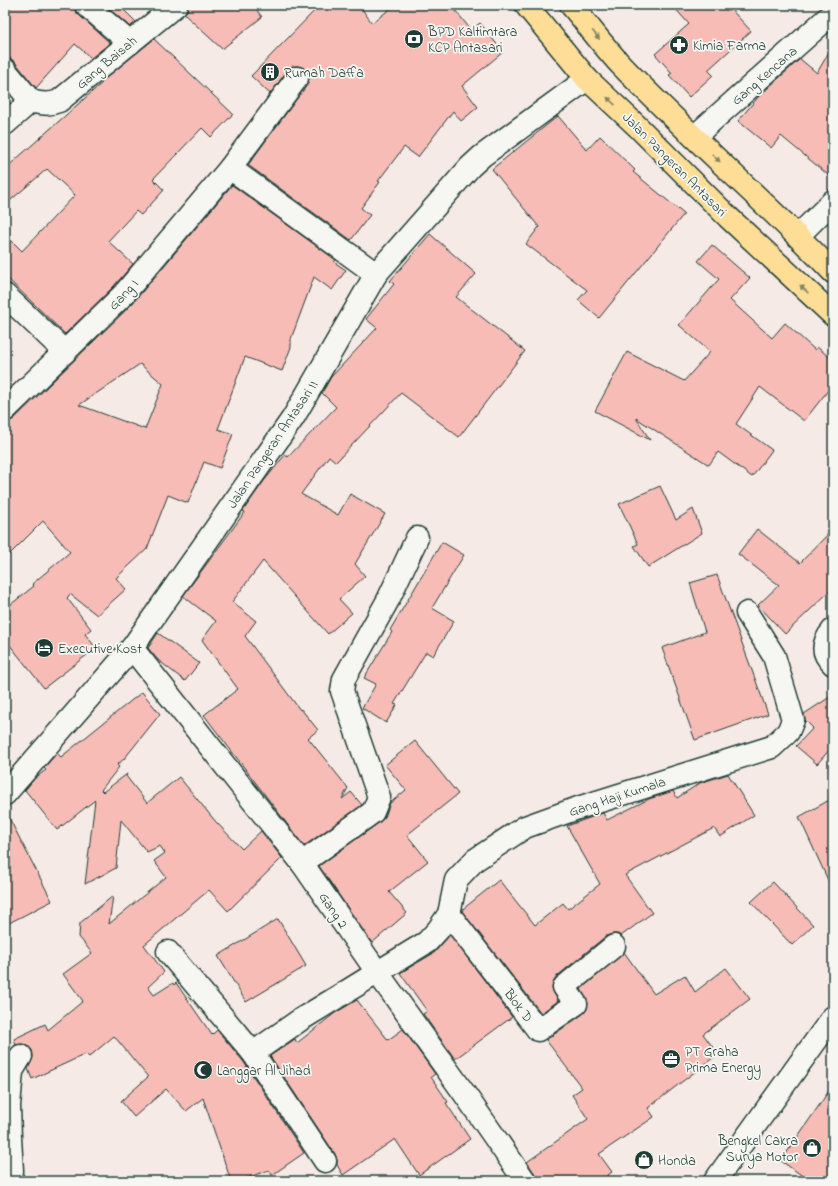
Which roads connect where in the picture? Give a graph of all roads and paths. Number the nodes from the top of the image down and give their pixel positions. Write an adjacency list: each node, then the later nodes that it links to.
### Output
1 (86, 5): 6 (street)
2 (176, 5): 6 (street, Gang Baisah)
3 (526, 5): 9 (highway, Jalan Pangeran Antasari)
4 (572, 5): 12 (highway, one-way to 12)
5 (833, 14): 12 (street, Gang Kencana)
6 (130, 43): 10 (street, Gang Baisah)
7 (5, 70): 10 (street)
8 (297, 78): 13 (street, Gang I)
9 (587, 79): 17 (street, Jalan Pangeran Antasari II); 19 (highway, Jalan Pangeran Antasari, one-way to 9)
10 (31, 101): 11 (street)
11 (5, 124)
12 (694, 136): 15 (highway, one-way to 15)
13 (230, 168): 17 (street); 20 (street, Gang I)
14 (833, 201): 15 (street)
15 (798, 236): 16 (highway)
16 (833, 272)
17 (376, 274): 25 (street, Jalan Pangeran Antasari II)
18 (5, 295): 20 (street)
19 (833, 315)
20 (65, 352): 21 (street, Gang I)
21 (5, 410)
22 (417, 538): 28 (street)
23 (747, 614): 29 (street, Gang Haji Kumala)
24 (833, 630): 26 (street)
25 (132, 648): 27 (street, Jalan Pangeran Antasari II); 28 (street, Gang 2)
26 (828, 657)
27 (5, 794)
28 (302, 863): 32 (street, Gang 2)
29 (449, 914): 30 (street, Blok D); 32 (street, Gang Haji Kumala)
30 (614, 946)
31 (168, 952): 34 (street)
32 (377, 972): 34 (street, Gang Haji Kumala); 38 (street, Gang 2)
33 (833, 1017): 39 (street)
34 (253, 1053): 36 (street)
35 (21, 1056): 37 (street)
36 (325, 1161)
37 (13, 1173)
38 (525, 1181)
39 (715, 1181)

